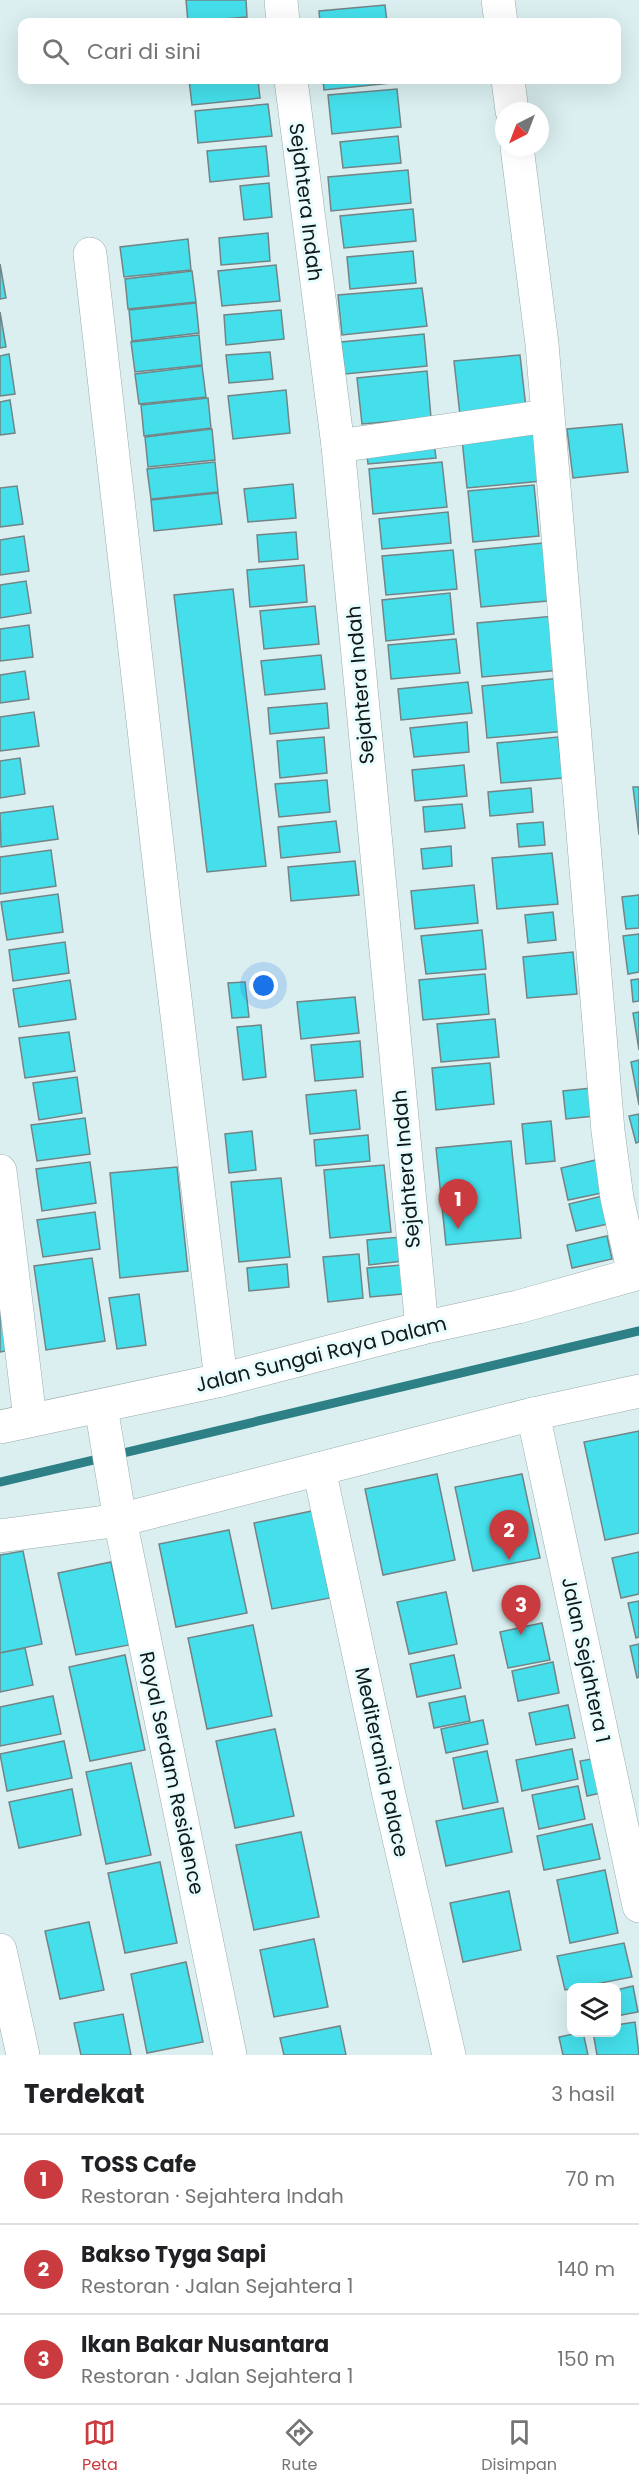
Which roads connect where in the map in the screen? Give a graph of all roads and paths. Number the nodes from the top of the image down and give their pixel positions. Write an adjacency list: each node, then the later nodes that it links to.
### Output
1 (280, 0): 3 (street)
2 (498, 0): 4 (street)
3 (282, 18)
4 (500, 18)
5 (292, 84): 11 (street, Sejahtera Indah)
6 (509, 84): 7 (street)
7 (511, 102)
8 (518, 156): 10 (street)
9 (90, 254): 15 (street)
10 (547, 416): 11 (street); 13 (street)
11 (338, 446): 14 (street, Sejahtera Indah)
12 (0, 1171): 19 (street)
13 (637, 1273): 14 (street, Jalan Sungai Raya Dalam)
14 (422, 1328): 15 (street, Jalan Sungai Raya Dalam)
15 (221, 1380): 18 (street, Jalan Sungai Raya Dalam)
16 (639, 1391): 17 (street)
17 (533, 1414): 20 (street); 23 (street, Jalan Sejahtera 1)
18 (104, 1418): 19 (street, Jalan Sungai Raya Dalam); 21 (street, Royal Serdam Residence)
19 (15, 1423)
20 (319, 1469): 21 (street); 27 (street, Mediterania Palace)
21 (118, 1505): 22 (street); 26 (street, Royal Serdam Residence)
22 (0, 1536)
23 (639, 1906)
24 (0, 1950): 25 (street)
25 (23, 2055)
26 (230, 2055)
27 (449, 2055)

